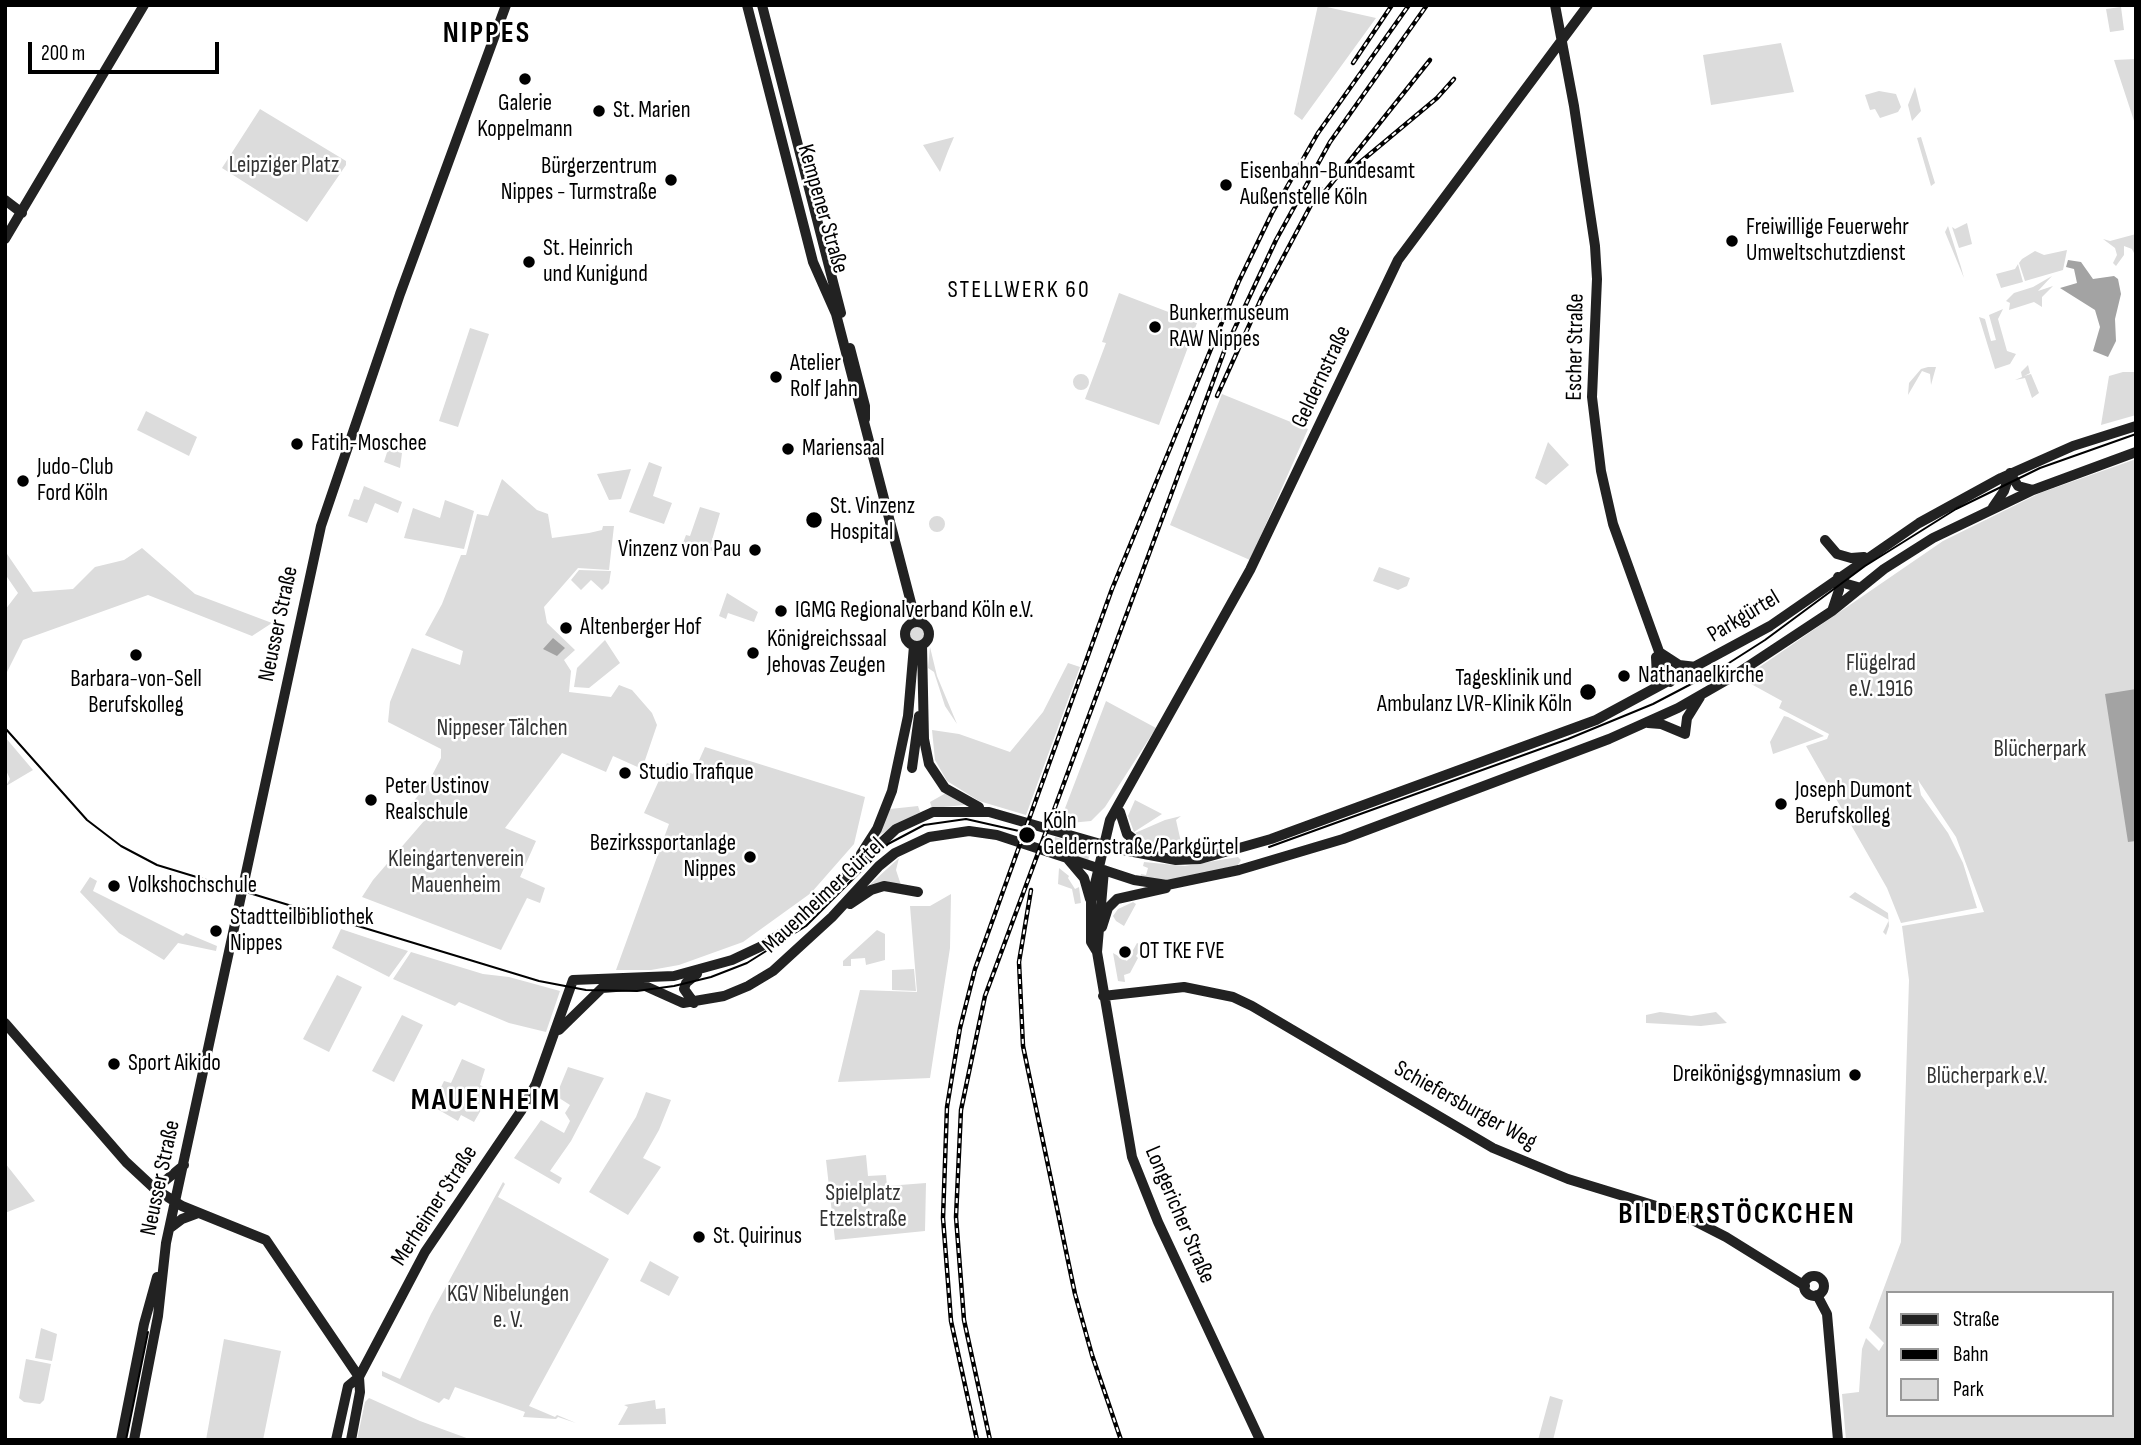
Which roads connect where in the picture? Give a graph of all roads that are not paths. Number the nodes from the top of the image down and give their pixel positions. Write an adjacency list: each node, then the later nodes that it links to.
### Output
1 (144, 5): 9 (main road)
2 (506, 5): 54 (main road, Neusser Straße)
3 (747, 5): 11 (main road, Kempener Straße)
4 (762, 5): 11 (main road, Kempener Straße)
5 (1555, 5): 7 (main road, Escher Straße)
6 (1588, 5): 7 (main road, Geldernstraße)
7 (1562, 40): 24 (main road, Escher Straße); 32 (main road, Geldernstraße)
8 (5, 200): 9 (main road)
9 (22, 213): 10 (main road)
10 (5, 239)
11 (864, 422): 22 (main road, Kempener Straße)
12 (2136, 426): 14 (main road, Parkgürtel)
13 (2136, 452): 15 (main road, Parkgürtel)
14 (2010, 473): 15 (main road); 16 (main road); 18 (main road, Parkgürtel)
15 (2033, 490): 16 (main road, Parkgürtel)
16 (1990, 510): 20 (main road, Parkgürtel)
17 (1825, 540): 18 (main road)
18 (1865, 557): 19 (main road, Parkgürtel)
19 (1838, 577): 20 (main road); 21 (main road); 25 (main road, Parkgürtel)
20 (1861, 588): 21 (main road, Parkgürtel)
21 (1832, 611): 29 (main road, Parkgürtel)
22 (916, 622): 23 (main road, Kempener Straße); 23 (main road, Kempener Straße)
23 (918, 645): 28 (main road, Kempener Straße); 39 (main road, Kempener Straße)
24 (1655, 646): 25 (main road); 26 (main road); 27 (main road, Escher Straße)
25 (1696, 667): 27 (main road, Parkgürtel)
26 (1657, 677)
27 (1670, 682): 36 (main road, Parkgürtel)
28 (923, 684): 31 (main road, Kempener Straße); 33 (main road, Kempener Straße)
29 (1700, 696): 30 (main road, Parkgürtel); 30 (main road)
30 (1647, 723): 41 (main road, Parkgürtel)
31 (912, 768)
32 (1129, 790): 34 (main road, Geldernstraße); 35 (main road, Geldernstraße)
33 (989, 812): 35 (main road, Mauenheimer Gürtel); 39 (main road, Mauenheimer Gürtel)
34 (1120, 813): 35 (main road, Geldernstraße); 38 (main road)
35 (1106, 845): 38 (main road, Parkgürtel); 40 (main road, Geldernstraße)
36 (1236, 850): 38 (main road, Parkgürtel); 41 (main road)
37 (1067, 857): 40 (main road, Mauenheimer Gürtel); 44 (main road); 45 (main road, Mauenheimer Gürtel)
38 (1157, 857)
39 (853, 867): 48 (main road, Mauenheimer Gürtel)
40 (1101, 869): 42 (main road, Parkgürtel); 44 (main road, Longericher Straße); 46 (main road, Longericher Straße)
41 (1239, 870): 42 (main road, Parkgürtel)
42 (1179, 884): 46 (main road)
43 (918, 892): 45 (main road)
44 (1091, 901): 47 (main road, Longericher Straße)
45 (832, 917): 51 (main road, Mauenheimer Gürtel)
46 (1099, 941): 47 (main road, Longericher Straße)
47 (1097, 952): 50 (main road, Longericher Straße)
48 (704, 970): 49 (main road, Mauenheimer Gürtel); 51 (main road)
49 (573, 980): 53 (main road, Merheimer Straße)
50 (1103, 996): 60 (main road, Schiefersburger Weg); 67 (main road, Longericher Straße)
51 (694, 1003): 53 (main road, Mauenheimer Gürtel)
52 (5, 1023): 55 (main road)
53 (556, 1033): 62 (main road, Merheimer Straße)
54 (184, 1165): 55 (main road); 56 (main road, Neusser Straße)
55 (155, 1189): 56 (main road)
56 (175, 1203): 57 (main road); 58 (main road, Neusser Straße)
57 (198, 1213): 58 (main road); 62 (main road)
58 (170, 1228): 59 (main road, Neusser Straße)
59 (161, 1271): 63 (main road, Neusser Straße); 64 (main road, Neusser Straße)
60 (1805, 1286): 61 (main road); 61 (main road)
61 (1817, 1295): 68 (main road)
62 (359, 1377): 65 (main road, Merheimer Straße); 66 (main road, Merheimer Straße)
63 (121, 1440)
64 (134, 1440)
65 (336, 1440)
66 (351, 1440)
67 (1260, 1440)
68 (1838, 1440)

